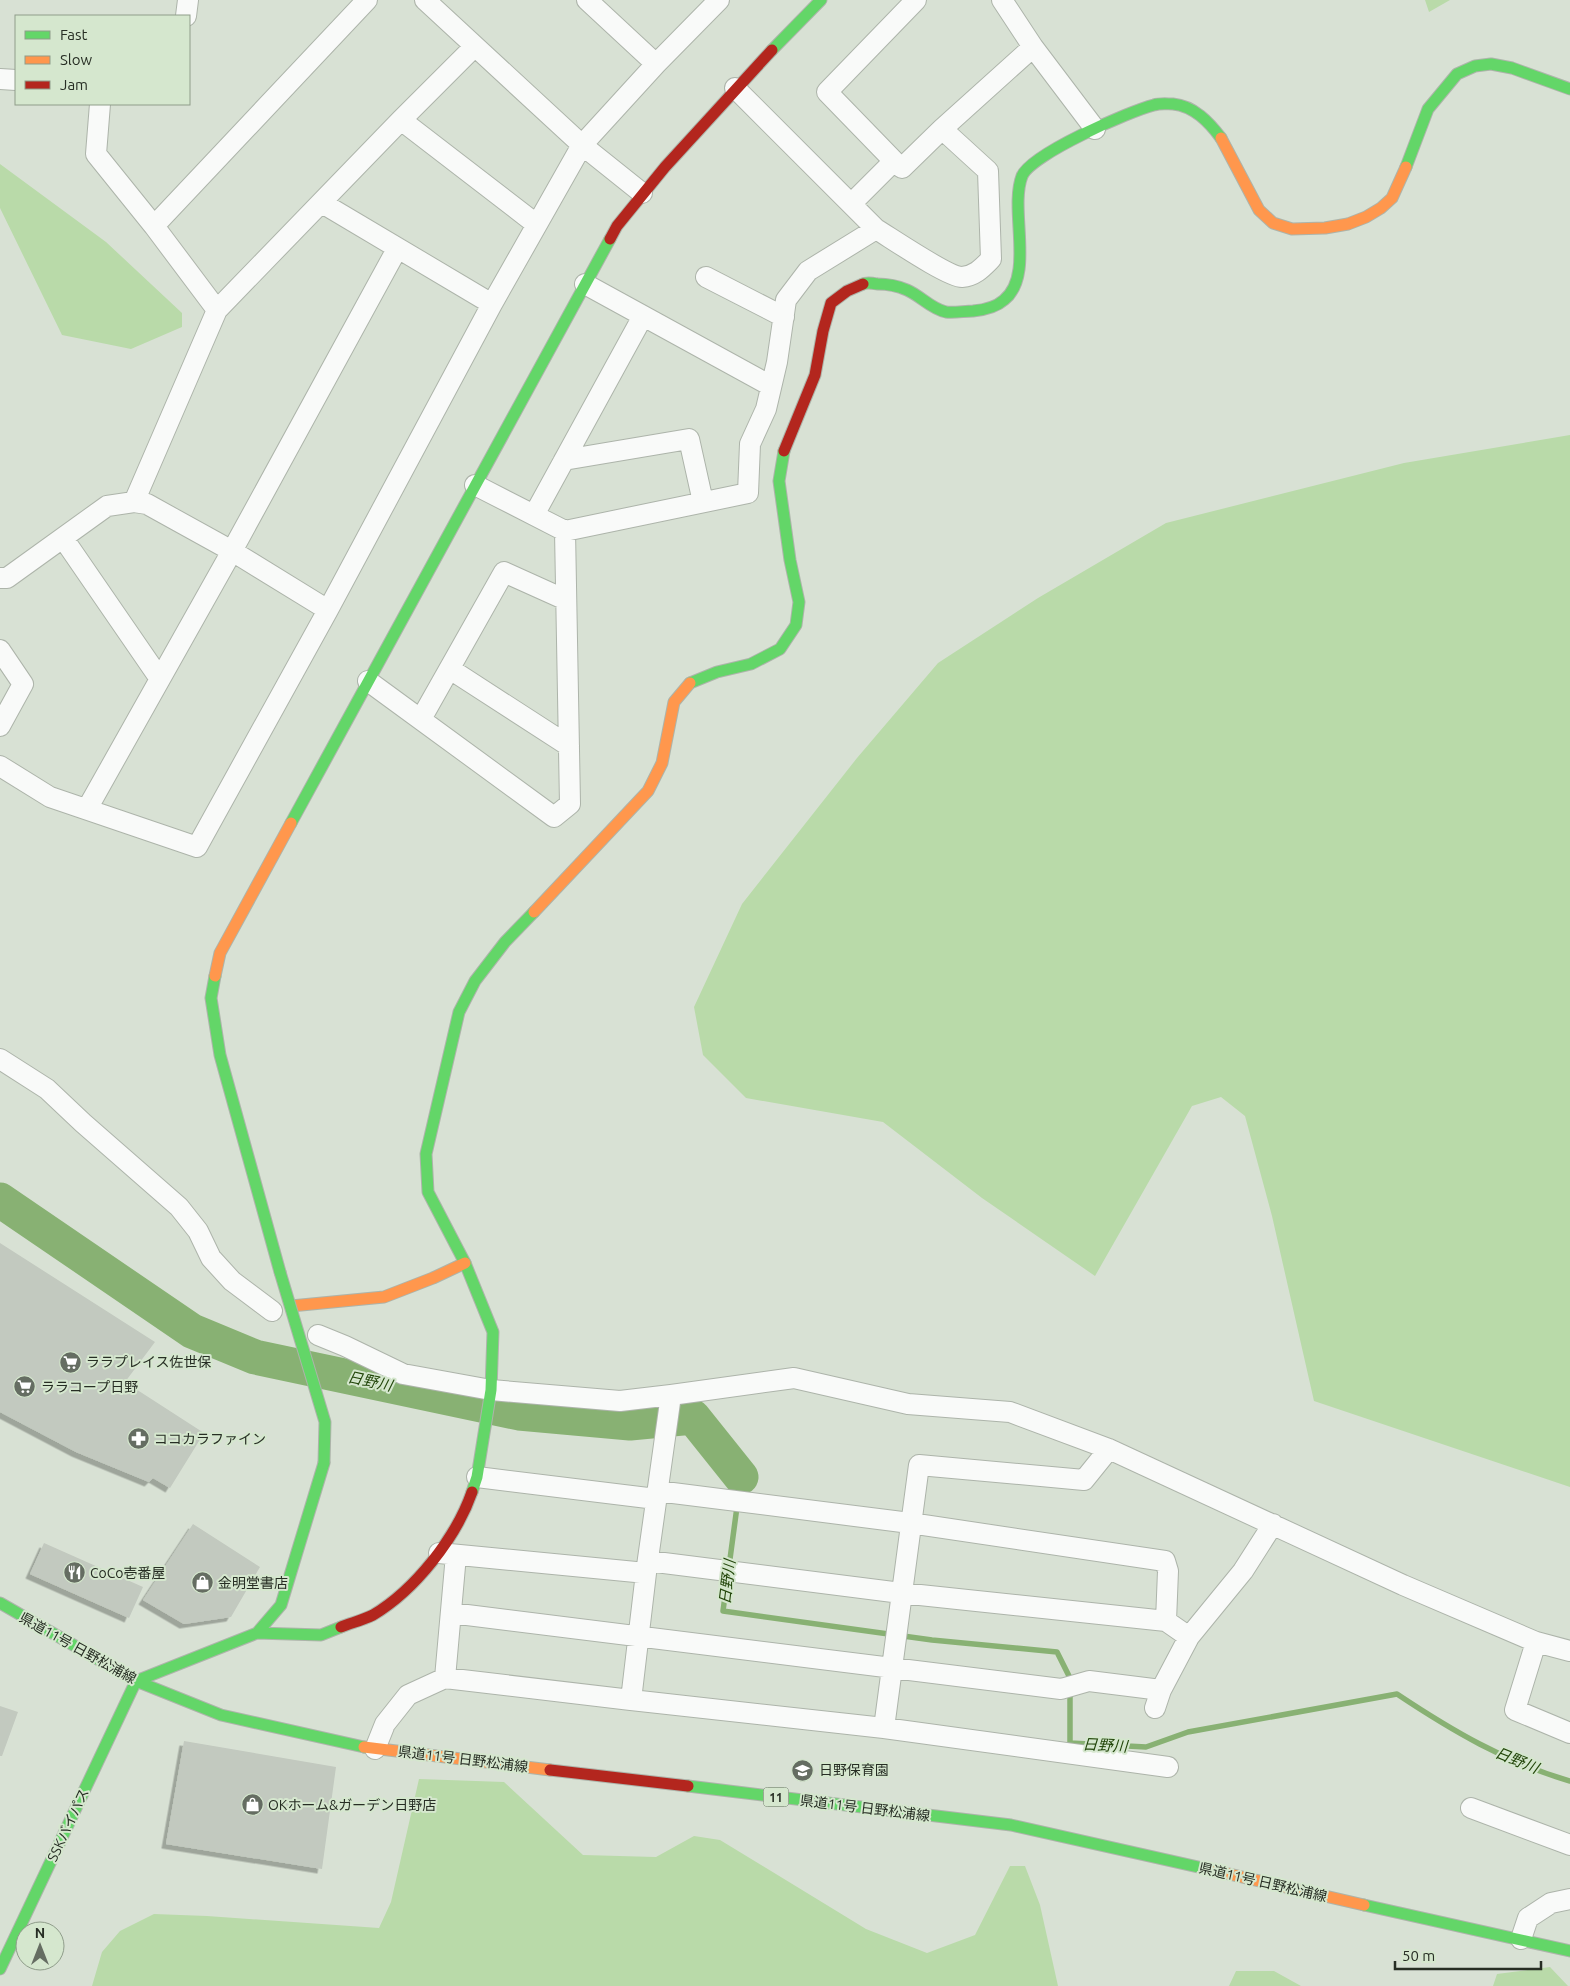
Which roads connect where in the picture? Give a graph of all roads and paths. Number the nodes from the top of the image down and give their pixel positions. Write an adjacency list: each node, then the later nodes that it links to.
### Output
1 (188, 0): 9 (street)
2 (367, 0): 27 (street)
3 (424, 0): 10 (street)
4 (587, 0): 12 (street)
5 (718, 0): 12 (street)
6 (821, 0): 15 (street)
7 (916, 0): 22 (street)
8 (1002, 0): 11 (street)
9 (186, 15)
10 (474, 47): 18 (street); 21 (street)
11 (1033, 47): 19 (street); 20 (street)
12 (656, 64): 21 (street)
13 (0, 78): 14 (street)
14 (15, 80)
15 (735, 88): 23 (street); 25 (street)
16 (1570, 89): 20 (street)
17 (100, 105): 27 (street)
18 (401, 120): 24 (street); 26 (street)
19 (942, 129): 22 (street); 28 (street)
20 (1095, 129): 58 (street)
21 (582, 146): 23 (street); 26 (street)
22 (894, 161): 25 (street)
23 (642, 193): 31 (street)
24 (322, 203): 29 (street); 33 (street)
25 (852, 204): 28 (street)
26 (536, 224): 32 (street)
27 (154, 226): 33 (street)
28 (876, 229): 35 (street)
29 (397, 249): 32 (street); 44 (street)
30 (718, 277): 35 (street)
31 (586, 284): 34 (street); 38 (street)
32 (492, 304): 47 (street)
33 (217, 310): 39 (street)
34 (643, 316): 36 (street); 37 (street)
35 (784, 317): 36 (street)
36 (771, 386): 40 (street)
37 (564, 460): 40 (street); 41 (street)
38 (475, 485): 41 (street); 51 (street)
39 (134, 502): 43 (street); 44 (street)
40 (704, 502): 42 (street)
41 (534, 515): 42 (street)
42 (565, 531): 46 (street)
43 (63, 538): 45 (street); 50 (street)
44 (232, 551): 47 (street); 50 (street)
45 (0, 578)
46 (566, 600): 49 (street); 54 (street)
47 (328, 610): 56 (street)
48 (0, 650): 53 (street)
49 (450, 668): 52 (street); 54 (street)
50 (160, 679): 56 (street)
51 (368, 680): 52 (street); 59 (street, bridge)
52 (421, 719): 54 (street)
53 (0, 726)
54 (569, 746)
55 (0, 766): 56 (street)
56 (87, 808)
57 (0, 1059): 59 (street)
58 (465, 1263): 59 (street); 61 (street)
59 (281, 1309): 74 (street, bridge)
60 (318, 1335): 61 (street)
61 (491, 1390): 62 (street); 64 (street)
62 (671, 1396): 63 (street); 65 (street)
63 (1109, 1449): 66 (street); 67 (street)
64 (477, 1476): 65 (street); 68 (street)
65 (657, 1495): 66 (street); 69 (street)
66 (910, 1523): 70 (street); 73 (street)
67 (1273, 1524): 76 (street); 77 (street)
68 (448, 1554): 69 (street); 72 (street); 74 (street)
69 (647, 1567): 70 (street); 75 (street)
70 (901, 1592): 73 (street); 79 (street)
71 (0, 1603): 81 (street, 県道11号 日野松浦線 / 11)
72 (451, 1613): 75 (street); 80 (street)
73 (1166, 1621): 76 (street)
74 (257, 1633): 81 (street)
75 (639, 1635): 79 (street); 82 (street)
76 (1189, 1637): 79 (street)
77 (1536, 1642): 78 (street); 84 (street)
78 (1570, 1651)
79 (891, 1669): 83 (street)
80 (445, 1678): 82 (street); 85 (street)
81 (136, 1681): 85 (street, 県道11号 日野松浦線 / 11); 92 (street, SSKバイパス)
82 (631, 1700): 83 (street)
83 (884, 1728): 86 (street)
84 (1570, 1733)
85 (375, 1749): 90 (street, 県道11号 日野松浦線 / 11)
86 (1168, 1767)
87 (1471, 1808): 88 (street)
88 (1570, 1844)
89 (1570, 1899): 90 (street)
90 (1521, 1939): 91 (street, 県道11号 日野松浦線 / 11)
91 (1570, 1951)
92 (0, 1969)

